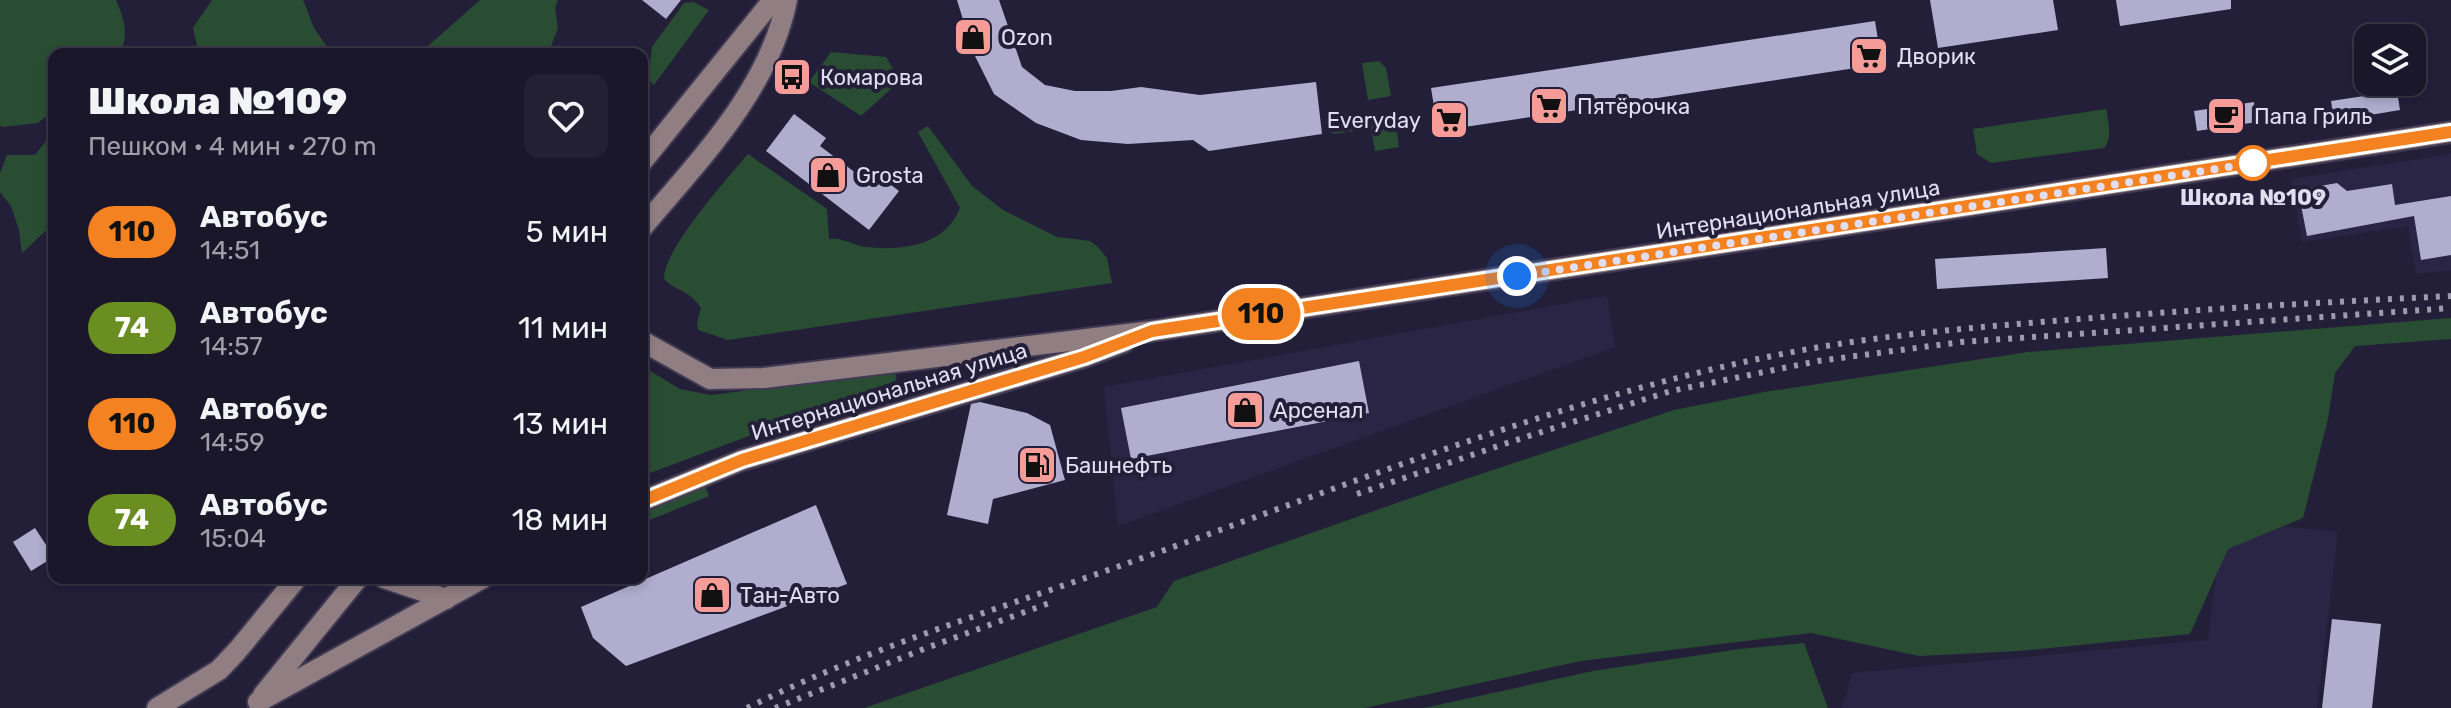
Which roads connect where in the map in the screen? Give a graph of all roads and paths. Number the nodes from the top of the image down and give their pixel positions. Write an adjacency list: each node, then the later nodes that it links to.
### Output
1 (773, 0): 4 (main road)
2 (787, 0): 5 (main road)
3 (2451, 132): 6 (main road, Интернациональная улица)
4 (648, 155)
5 (648, 221)
6 (1152, 331): 7 (main road, Интернациональная улица); 8 (main road, Интернациональная улица)
7 (648, 344)
8 (648, 499)
9 (292, 584): 15 (main road)
10 (353, 584): 14 (main road)
11 (402, 584): 13 (main road)
12 (472, 584): 13 (main road)
13 (446, 599): 14 (main road)
14 (253, 705)
15 (157, 708)

